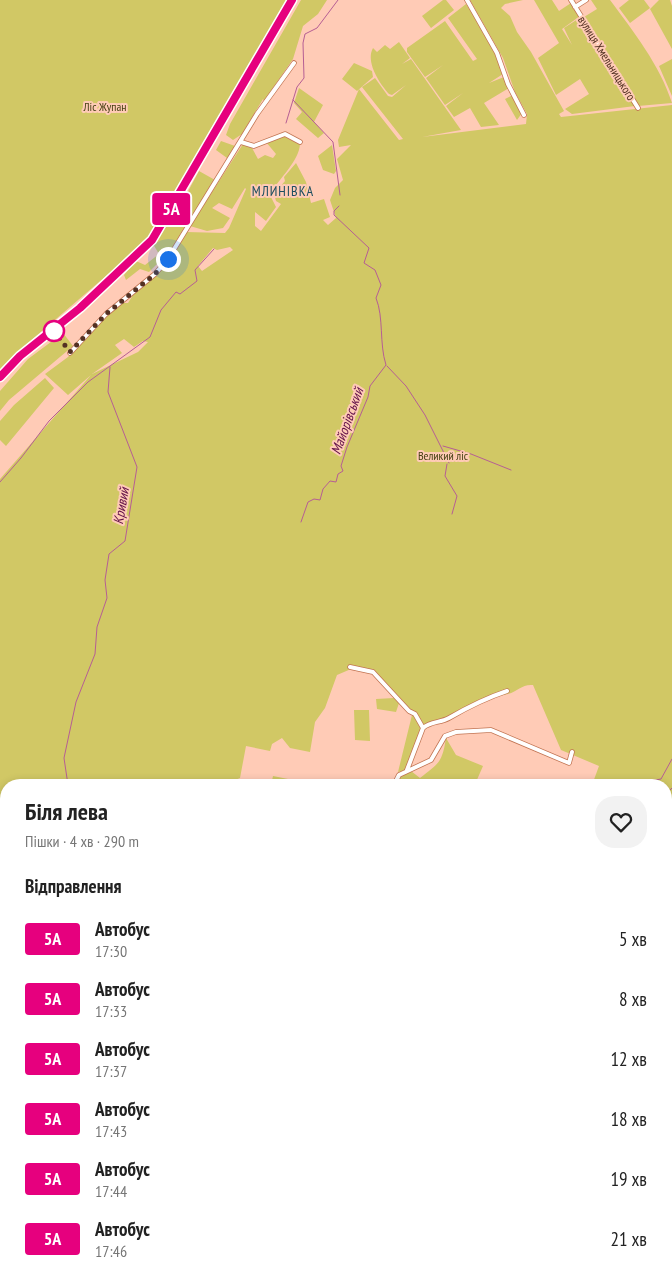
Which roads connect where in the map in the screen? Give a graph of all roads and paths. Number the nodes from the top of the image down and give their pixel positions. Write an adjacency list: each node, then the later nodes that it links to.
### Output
1 (292, 0): 12 (main road)
2 (467, 0): 8 (street)
3 (571, 0): 5 (street, вулиця Хмельницького)
4 (586, 0): 5 (street, вулиця Хмельницького)
5 (575, 7): 7 (street, вулиця Хмельницького)
6 (294, 63): 9 (street)
7 (638, 108)
8 (524, 114)
9 (241, 142): 10 (street); 11 (street)
10 (300, 142)
11 (70, 352)
12 (0, 377)
13 (350, 667): 15 (street)
14 (507, 691): 15 (street)
15 (422, 728): 17 (street)
16 (572, 752): 17 (street)
17 (407, 770): 18 (street)
18 (396, 779)

